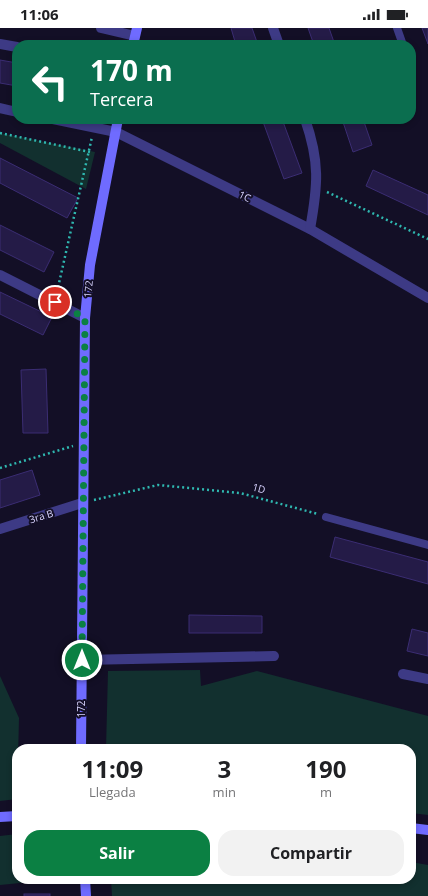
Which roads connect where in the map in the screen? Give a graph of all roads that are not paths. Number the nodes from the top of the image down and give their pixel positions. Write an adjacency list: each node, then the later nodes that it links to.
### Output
1 (101, 28): 4 (street)
2 (273, 28): 5 (street)
3 (397, 28): 6 (lane)
4 (135, 36)
5 (277, 40)
6 (401, 40)
7 (0, 44): 8 (street)
8 (12, 47)
9 (0, 108): 10 (street)
10 (12, 111)
11 (78, 124): 14 (street, 1C)
12 (117, 124): 14 (street, 172)
13 (307, 124): 15 (street)
14 (116, 132): 15 (street, 1C); 18 (street, 172)
15 (310, 228): 17 (street, 1C)
16 (0, 275): 18 (street)
17 (428, 298)
18 (85, 318): 19 (street, 172)
19 (82, 503): 21 (street, 3ra B); 24 (street, 172)
20 (326, 517): 22 (lane)
21 (0, 529)
22 (428, 545)
23 (274, 656): 24 (street)
24 (82, 660): 27 (street, 172)
25 (403, 674): 26 (street)
26 (428, 679)
27 (81, 744)
28 (12, 816): 29 (street)
29 (0, 817)
30 (416, 829): 31 (street)
31 (428, 830)
32 (85, 884): 33 (street)
33 (86, 896)

